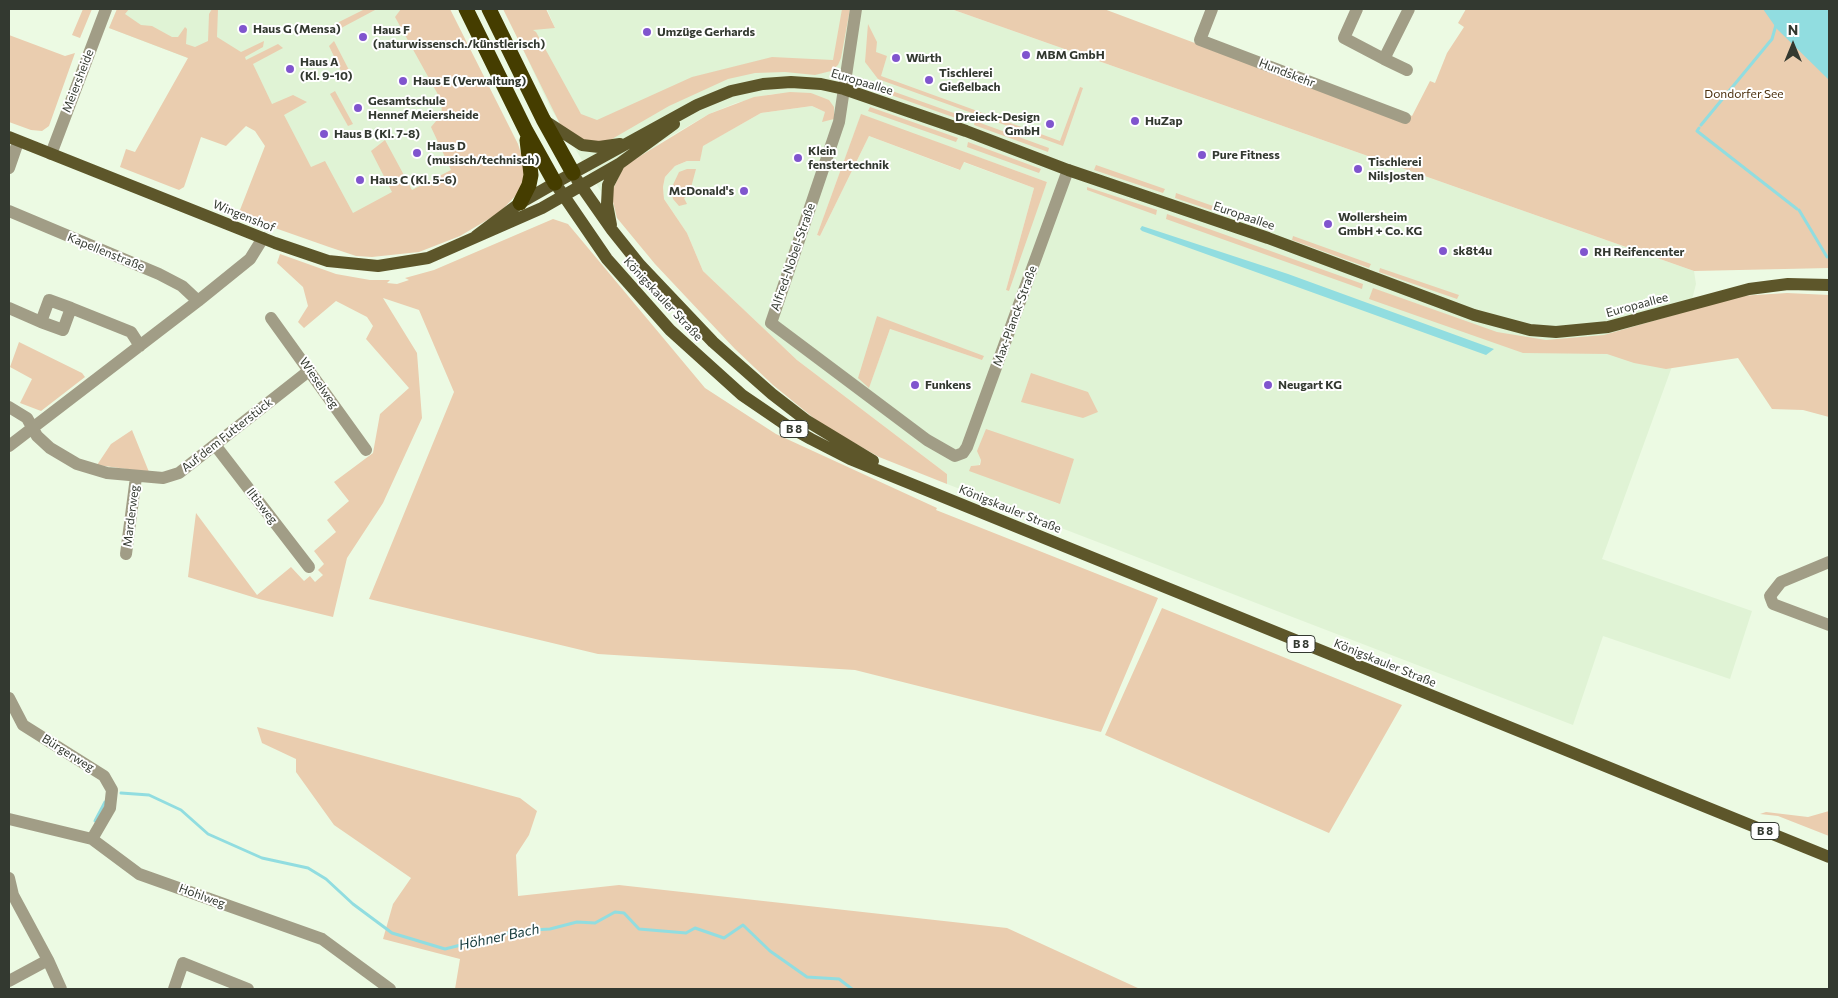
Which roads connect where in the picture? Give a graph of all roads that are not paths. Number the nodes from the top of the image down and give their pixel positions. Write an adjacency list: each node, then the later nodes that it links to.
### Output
1 (106, 9): 17 (street, Meiersheide)
2 (466, 9): 14 (highway)
3 (489, 9): 13 (highway)
4 (856, 9): 10 (street)
5 (1212, 9): 12 (street, Hundskehr)
6 (1357, 9): 8 (street)
7 (1408, 9): 8 (street)
8 (1384, 59): 9 (street)
9 (1407, 70)
10 (844, 89): 11 (main road, Europaallee); 20 (main road, Europaallee); 43 (street, Alfred-Nobel-Straße)
11 (697, 105): 16 (main road, Europaallee); 18 (main road, Europaallee)
12 (1405, 118)
13 (543, 119): 16 (main road); 21 (highway)
14 (526, 131): 22 (highway); 25 (highway)
15 (14, 139): 17 (main road, Wingenshof); 19 (street)
16 (627, 143): 21 (main road, Europaallee)
17 (51, 154): 29 (main road, Wingenshof)
18 (619, 164): 23 (main road, Europaallee); 27 (main road)
19 (9, 168)
20 (1068, 170): 30 (main road, Europaallee); 43 (street, Max-Planck-Straße)
21 (572, 173): 22 (main road, Europaallee); 23 (main road, B 8)
22 (555, 183): 24 (main road, B 8); 25 (main road, Wingenshof)
23 (581, 186): 24 (main road, Wingenshof); 27 (main road, B 8)
24 (564, 197): 28 (main road, Wingenshof); 45 (main road, Königskauler Straße / B 8)
25 (520, 203): 28 (main road, Wingenshof)
26 (9, 211): 31 (street, Kapellenstraße)
27 (612, 230): 45 (main road, Königskauler Straße / B 8)
28 (476, 236): 29 (main road, Wingenshof)
29 (263, 238): 31 (street)
30 (1829, 285)
31 (198, 301): 36 (street)
32 (9, 308): 35 (street)
33 (71, 308): 35 (street); 35 (street); 36 (street)
34 (271, 318): 37 (street, Wieselweg)
35 (41, 322)
36 (140, 346): 39 (street)
37 (310, 370): 40 (street, Auf dem Futterstück); 42 (street, Wieselweg)
38 (9, 407): 39 (street)
39 (34, 427): 41 (street); 44 (street, Auf dem Futterstück)
40 (215, 445): 44 (street, Auf dem Futterstück); 48 (street, Iltisweg)
41 (9, 446)
42 (366, 450)
43 (955, 456)
44 (136, 477): 46 (street, Marderweg)
45 (903, 479): 53 (main road, Königskauler Straße / B 8)
46 (126, 554)
47 (1829, 562): 49 (street)
48 (309, 567)
49 (1829, 625)
50 (9, 698): 52 (street, Bürgerweg)
51 (9, 819): 52 (street, Hohlweg)
52 (92, 839): 60 (street, Hohlweg)
53 (1829, 857)
54 (9, 878): 55 (street)
55 (48, 960): 56 (street); 57 (street)
56 (9, 981)
57 (61, 989)
58 (174, 989): 59 (street)
59 (248, 989)
60 (390, 989)

